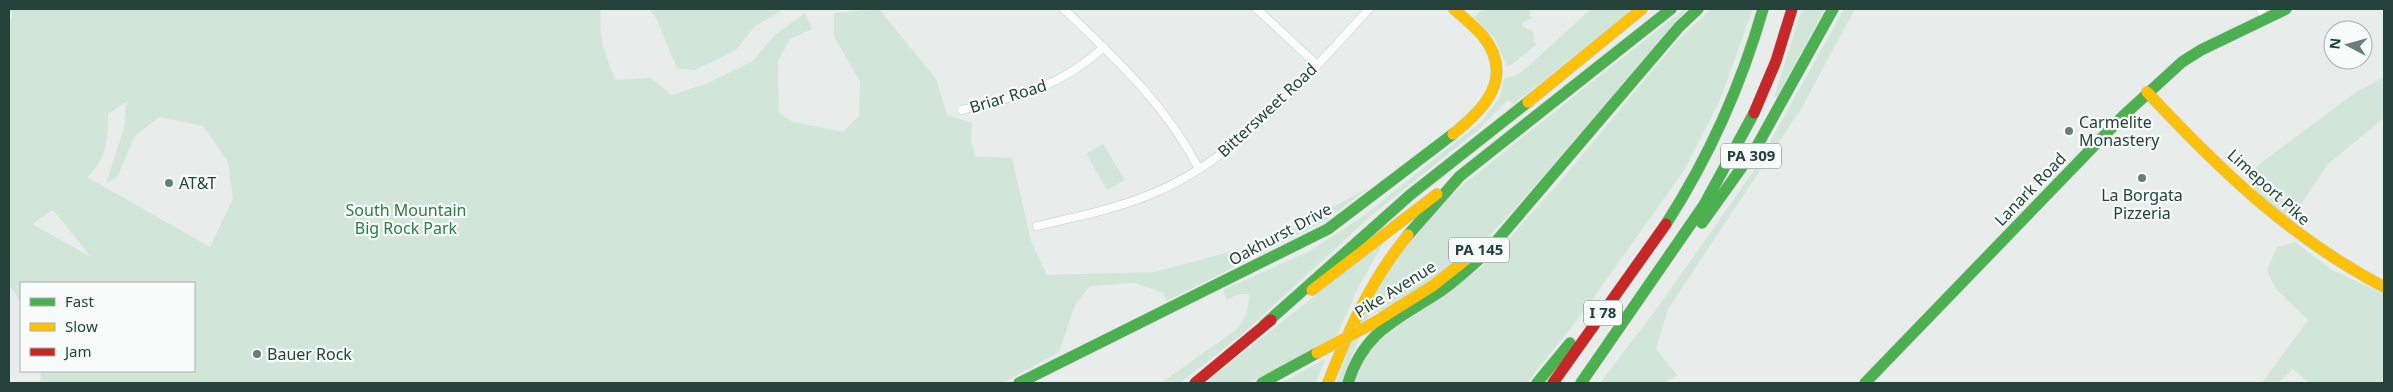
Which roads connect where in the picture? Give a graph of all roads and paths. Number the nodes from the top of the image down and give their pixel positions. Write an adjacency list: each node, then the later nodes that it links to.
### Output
1 (1064, 9): 13 (street)
2 (1258, 9): 14 (street)
3 (1369, 9): 14 (street, Bittersweet Road)
4 (1454, 9): 25 (main road, Oakhurst Drive)
5 (1642, 9): 24 (main road)
6 (1671, 9): 19 (main road)
7 (1698, 9): 17 (main road, PA 145)
8 (1764, 9): 21 (main road, I 78)
9 (1792, 9): 23 (main road, I 78)
10 (1833, 9): 23 (main road, PA 309)
11 (2286, 9): 12 (main road, Lanark Road)
12 (2263, 14): 15 (main road, Lanark Road)
13 (1104, 48): 16 (street, Briar Road); 18 (street)
14 (1317, 64): 18 (street, Bittersweet Road)
15 (2147, 92): 22 (main road, Limeport Pike); 33 (main road, Lanark Road)
16 (962, 110)
17 (1569, 155): 27 (main road, Pike Avenue / PA 145, bridge); 29 (main road)
18 (1199, 169): 20 (street, Bittersweet Road)
19 (1460, 176): 24 (main road); 28 (main road)
20 (1037, 226)
21 (1654, 242): 30 (main road); 31 (main road, I 78)
22 (2384, 287)
23 (1647, 290): 32 (main road, I 78)
24 (1264, 325): 26 (main road)
25 (1019, 383)
26 (1194, 383)
27 (1262, 383)
28 (1328, 383)
29 (1348, 383)
30 (1537, 383)
31 (1553, 383)
32 (1581, 383)
33 (1865, 383)

